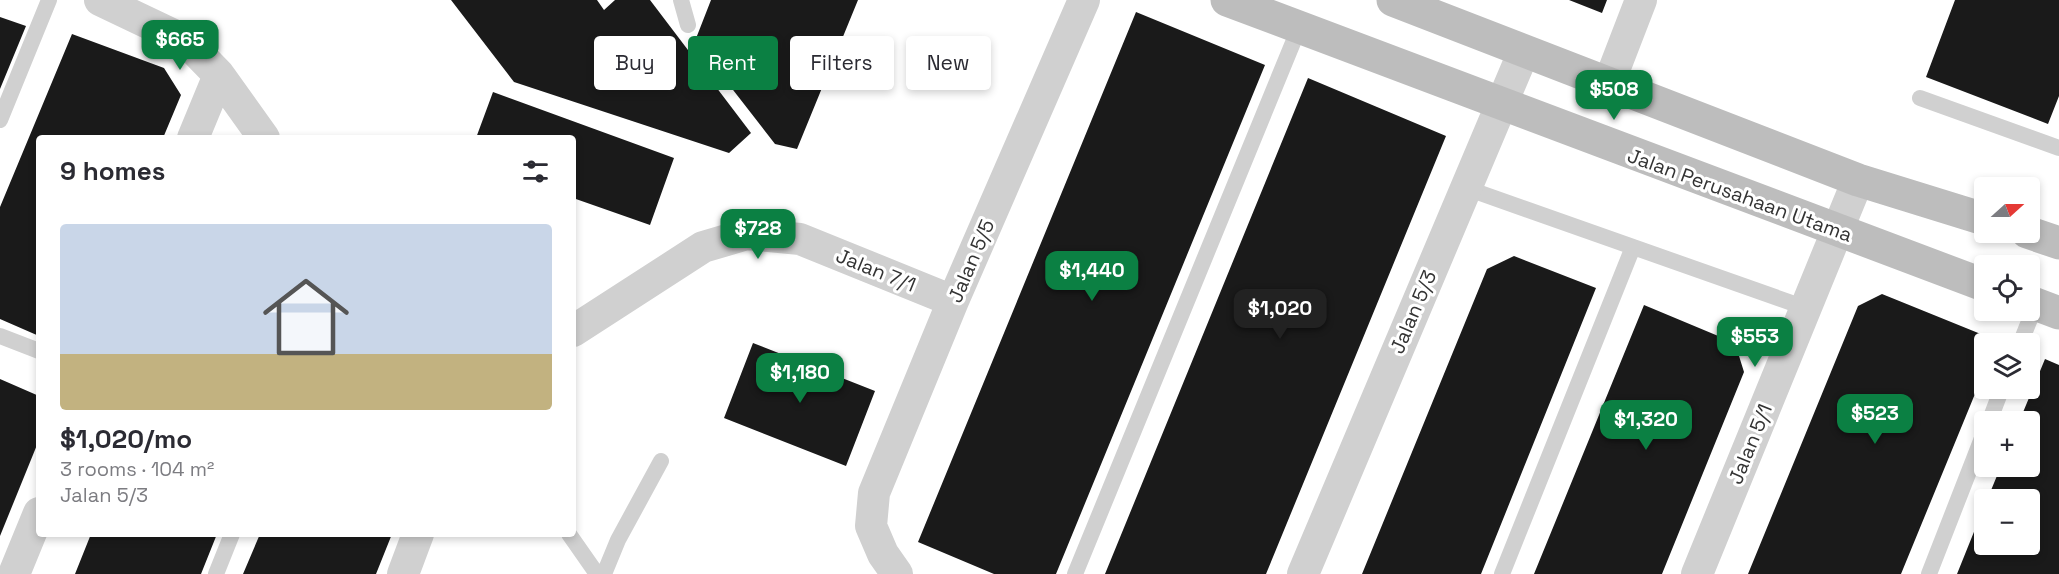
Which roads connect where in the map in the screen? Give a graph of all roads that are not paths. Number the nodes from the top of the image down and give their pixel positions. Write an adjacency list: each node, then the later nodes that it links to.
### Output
1 (49, 0): 15 (lane)
2 (100, 0): 11 (street)
3 (681, 0): 8 (lane)
4 (1084, 0): 27 (street, Jalan 5/5)
5 (1227, 0): 9 (street, Jalan Perusahaan Utama)
6 (1394, 0): 10 (street)
7 (1641, 0): 12 (street)
8 (688, 25)
9 (1299, 28): 14 (street, Jalan Perusahaan Utama); 46 (lane)
10 (1524, 51): 12 (street); 14 (street, Jalan 5/3)
11 (219, 75): 16 (street); 17 (street)
12 (1609, 83): 19 (street)
13 (1920, 98): 18 (lane)
14 (1501, 105): 20 (street, Jalan 5/3); 22 (street, Jalan Perusahaan Utama)
15 (0, 120)
16 (194, 135)
17 (262, 135)
18 (2059, 148)
19 (1858, 180): 21 (street); 22 (street, Jalan 5/1)
20 (1466, 188): 25 (lane); 47 (street, Jalan 5/3)
21 (1974, 216)
22 (1837, 231): 26 (street, Jalan Perusahaan Utama); 29 (street, Jalan 5/1)
23 (2040, 236): 24 (street)
24 (2059, 243)
25 (1633, 247): 29 (lane); 48 (lane)
26 (1974, 281)
27 (953, 301): 30 (street, Jalan 7/1); 45 (street, Jalan 5/5)
28 (2041, 307): 31 (lane)
29 (1806, 308): 49 (street, Jalan 5/1)
30 (576, 329)
31 (2026, 333)
32 (0, 336): 33 (lane)
33 (36, 350)
34 (1974, 459): 50 (lane)
35 (661, 461): 44 (lane)
36 (36, 520): 40 (street)
37 (231, 537): 41 (lane)
38 (417, 537): 42 (street)
39 (571, 537): 43 (lane)
40 (14, 574)
41 (216, 574)
42 (403, 574)
43 (597, 574)
44 (604, 574)
45 (897, 574)
46 (1075, 574)
47 (1303, 574)
48 (1502, 574)
49 (1697, 574)
50 (1929, 574)

